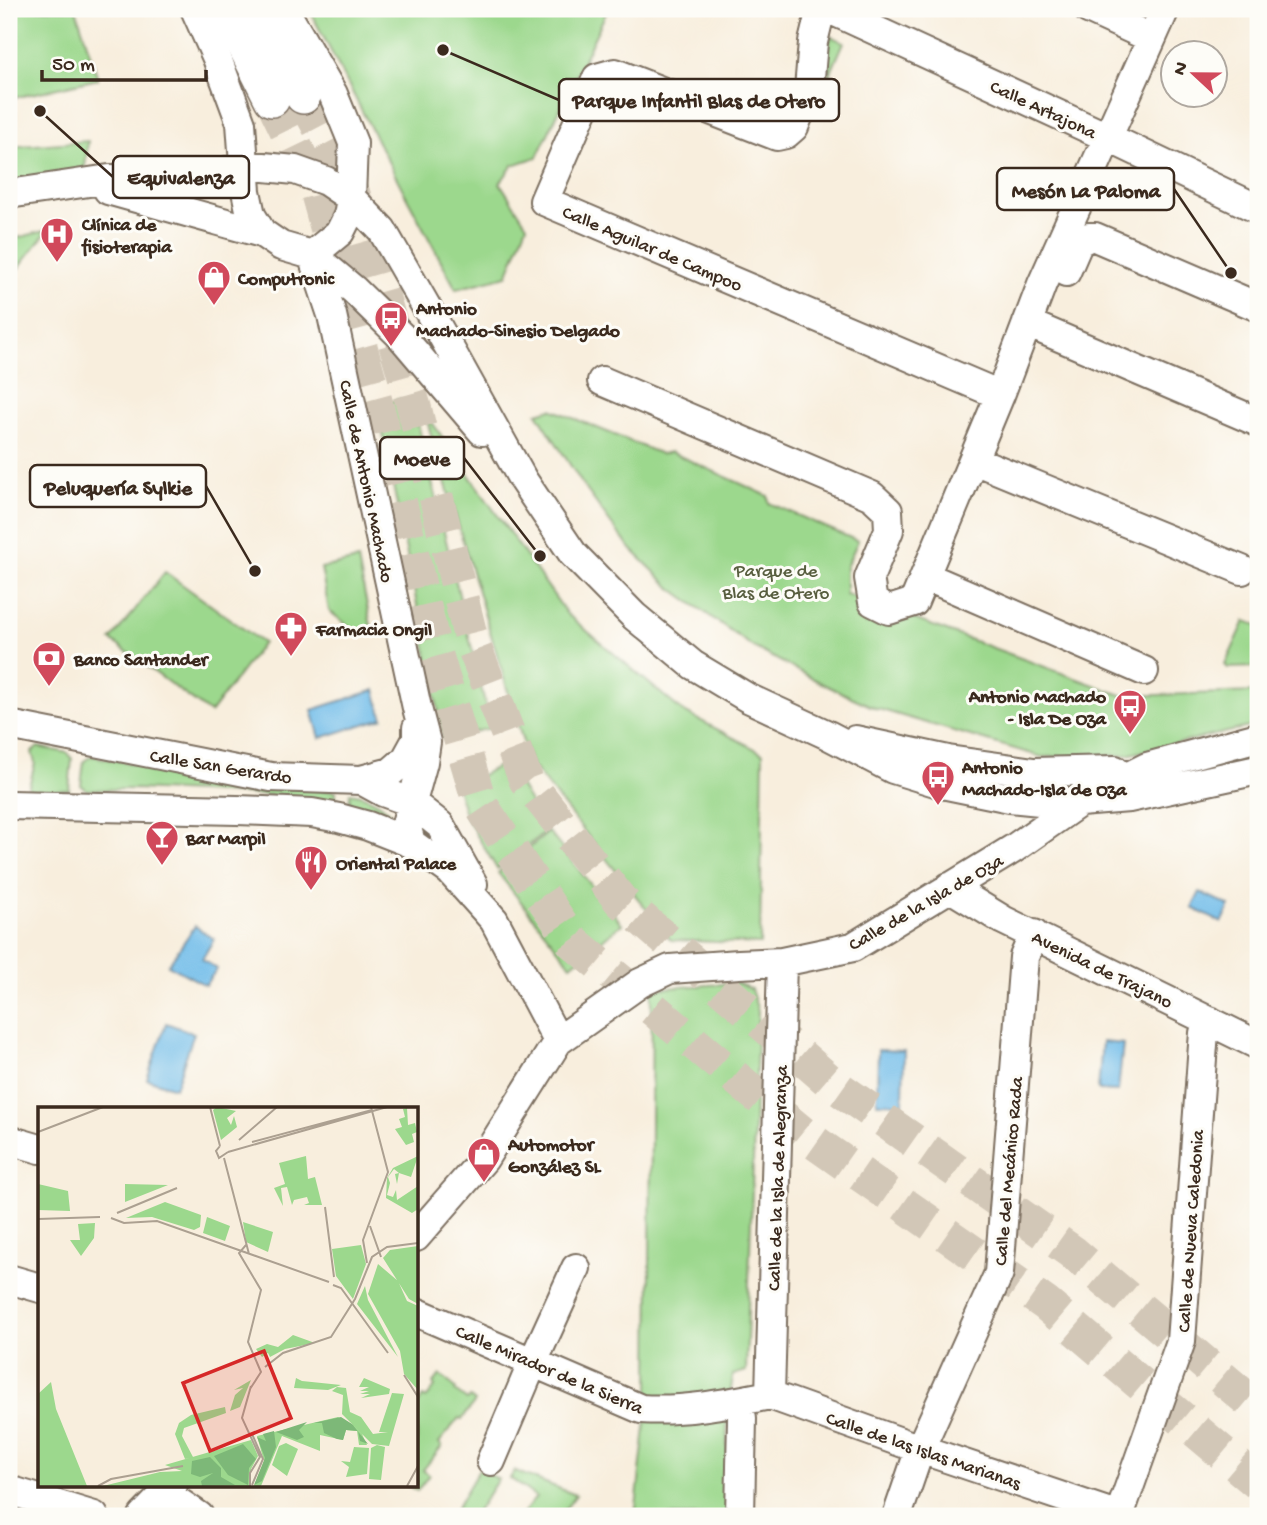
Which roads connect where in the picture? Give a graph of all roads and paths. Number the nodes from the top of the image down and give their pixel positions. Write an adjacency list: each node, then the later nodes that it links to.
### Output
1 (195, 9): 11 (street)
2 (227, 9): 3 (main road)
3 (260, 9)
4 (284, 9): 14 (street)
5 (821, 9): 21 (street, Calle Aguilar de Campoo)
6 (829, 9): 10 (street, Calle Artajona)
7 (1088, 9): 9 (street)
8 (1165, 9): 9 (street)
9 (1151, 38): 10 (street)
10 (1107, 137): 15 (street, Calle Artajona); 19 (street)
11 (244, 165): 12 (street); 14 (street); 16 (street)
12 (82, 183): 13 (street); 16 (street)
13 (9, 194)
14 (351, 198): 17 (street); 24 (street)
15 (1258, 209)
16 (262, 233): 17 (street)
17 (312, 255): 24 (street); 28 (street, Calle de Antonio Machado)
18 (1258, 307): 19 (street)
19 (1034, 326): 21 (street); 22 (street)
20 (602, 381): 26 (street)
21 (1000, 396): 23 (street)
22 (1258, 422)
23 (974, 460): 25 (street); 26 (street)
24 (523, 480): 30 (street)
25 (1242, 570)
26 (925, 576): 27 (street)
27 (1144, 671)
28 (417, 708): 34 (street, Calle de Antonio Machado); 35 (street, Calle de Antonio Machado)
29 (9, 725): 34 (street, Calle San Gerardo)
30 (828, 735): 32 (street); 36 (street)
31 (1258, 737): 32 (street)
32 (1147, 768): 36 (street)
33 (1258, 770): 36 (street)
34 (361, 780): 35 (street, Calle San Gerardo)
35 (411, 802): 38 (street, Calle de Antonio Machado); 40 (street, Calle San Gerardo)
36 (1080, 802): 39 (street, Calle de la Isla de Oza)
37 (9, 805): 38 (street)
38 (411, 843): 40 (street)
39 (949, 887): 41 (street, Avenida de Trajano); 42 (street, Calle de la Isla de Oza)
40 (494, 920): 44 (street)
41 (1034, 934): 43 (street, Avenida de Trajano); 56 (street, Calle del Mecánico Rada)
42 (782, 962): 44 (street, Calle de la Isla de Oza); 54 (street, Calle de la Isla de Alegranza)
43 (1210, 1021): 45 (street, Avenida de Trajano); 65 (street, Calle de Nueva Caledonia)
44 (558, 1041): 48 (street, Calle de la Isla de Oza)
45 (1258, 1045)
46 (9, 1140): 47 (street)
47 (38, 1148)
48 (418, 1235)
49 (576, 1268): 53 (street)
50 (9, 1279): 51 (street)
51 (38, 1287)
52 (418, 1313): 53 (street, Calle Mirador de la Sierra)
53 (533, 1362): 54 (street, Calle Mirador de la Sierra); 57 (street)
54 (770, 1395): 56 (street, Calle de las Islas Marianas)
55 (742, 1418): 63 (street)
56 (920, 1449): 64 (street, Calle del Mecánico Rada); 65 (street, Calle de las Islas Marianas)
57 (491, 1461)
58 (169, 1489): 61 (street); 62 (street)
59 (9, 1490): 60 (street)
60 (94, 1516)
61 (143, 1516)
62 (199, 1516)
63 (740, 1516)
64 (897, 1516)
65 (1119, 1516)

